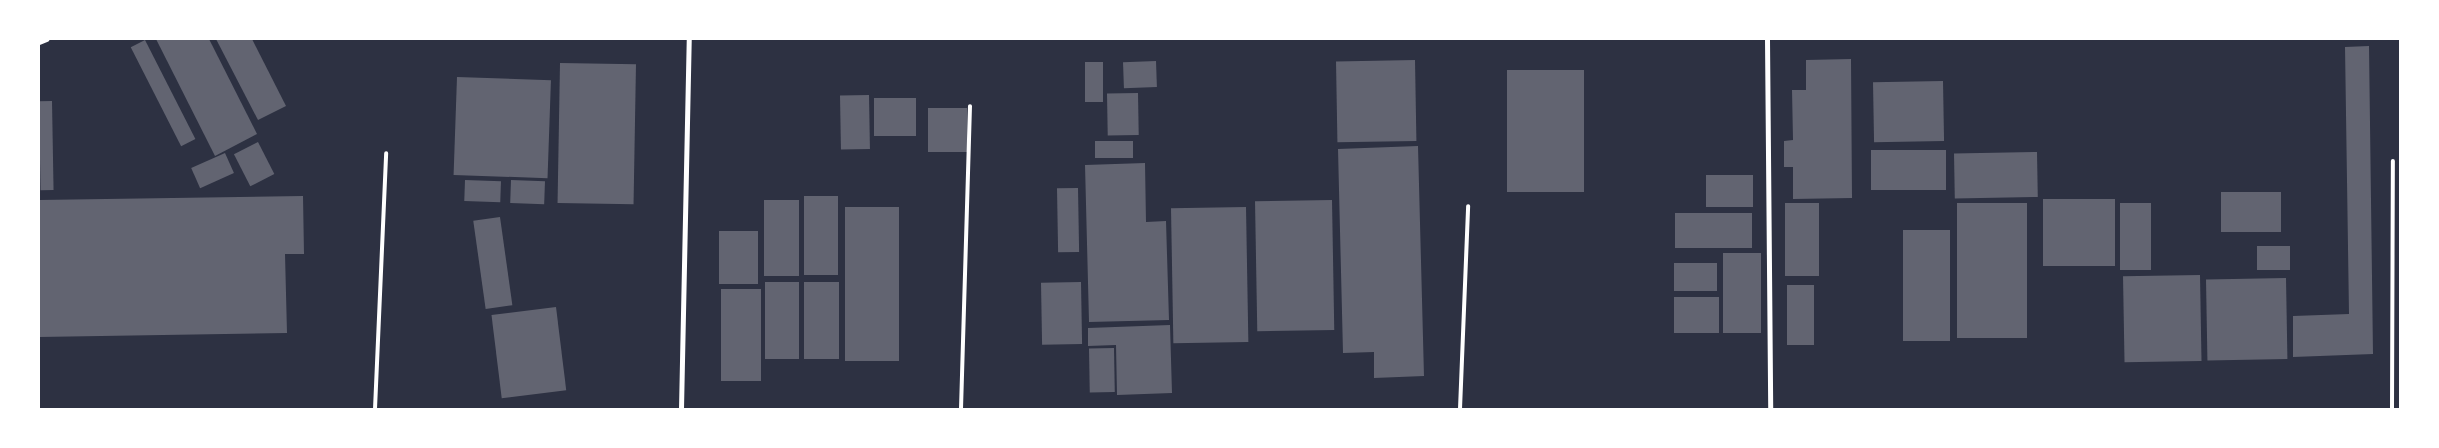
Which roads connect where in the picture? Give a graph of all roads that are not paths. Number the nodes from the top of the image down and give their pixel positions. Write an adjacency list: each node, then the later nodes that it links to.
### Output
1 (46, 39): 4 (street)
2 (689, 39): 10 (street)
3 (1767, 39): 13 (street)
4 (39, 42)
5 (970, 106): 11 (lane)
6 (386, 153): 9 (lane)
7 (2393, 161): 14 (lane)
8 (1468, 206): 12 (lane)
9 (375, 409)
10 (681, 409)
11 (961, 409)
12 (1460, 409)
13 (1770, 409)
14 (2392, 409)

